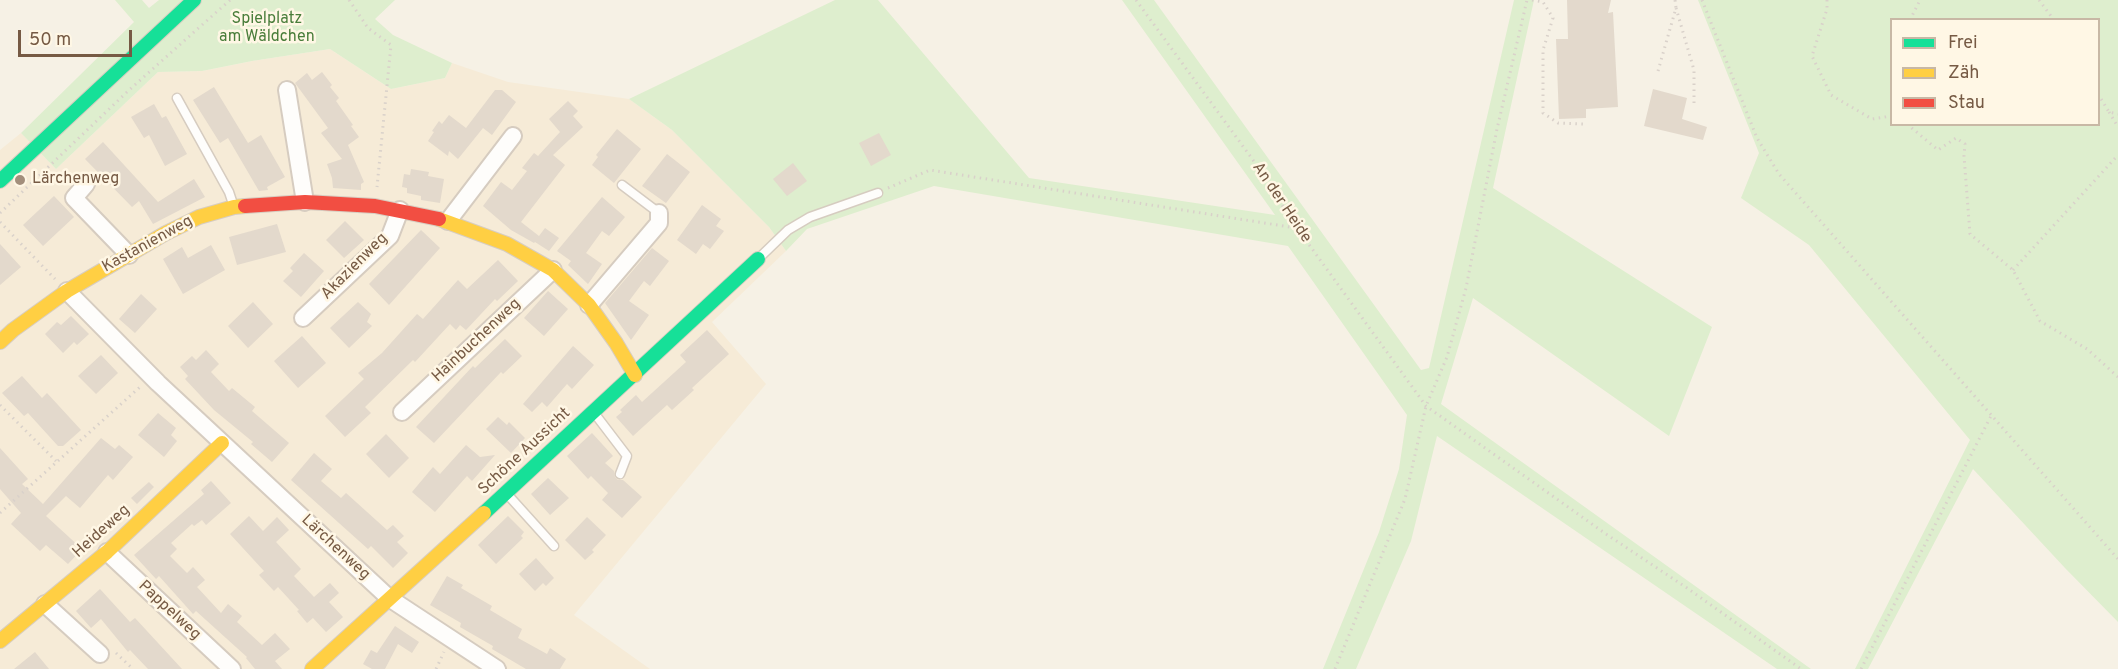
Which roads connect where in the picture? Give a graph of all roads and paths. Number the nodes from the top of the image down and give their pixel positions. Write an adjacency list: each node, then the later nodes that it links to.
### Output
1 (194, 0): 28 (street)
2 (230, 0): 36 (path)
3 (349, 0): 33 (path)
4 (1136, 0): 40 (path, An der Heide)
5 (1527, 0): 53 (path)
6 (1532, 0): 23 (path)
7 (1675, 0): 12 (path)
8 (1702, 0): 56 (path)
9 (1827, 0): 22 (path)
10 (1920, 0): 13 (path)
11 (2038, 0): 14 (path)
12 (1676, 8): 15 (path); 19 (path)
13 (1911, 18)
14 (2052, 18)
15 (1658, 71)
16 (287, 90): 32 (street)
17 (2100, 97): 20 (path)
18 (177, 98): 34 (lane)
19 (1694, 104)
20 (2109, 112): 21 (path); 25 (path)
21 (2118, 114)
22 (1890, 116)
23 (1583, 124)
24 (1909, 126): 44 (path)
25 (2118, 127)
26 (513, 136): 38 (street)
27 (2118, 155): 44 (path)
28 (0, 182)
29 (86, 184): 41 (street)
30 (622, 185): 37 (lane)
31 (878, 193): 40 (path); 42 (lane)
32 (305, 202): 33 (street, Kastanienweg); 34 (street, Kastanienweg)
33 (375, 206): 35 (street, Kastanienweg)
34 (234, 207): 41 (street, Kastanienweg)
35 (399, 210): 38 (street, Kastanienweg); 47 (street, Akazienweg)
36 (0, 213)
37 (659, 213): 46 (street)
38 (448, 221): 43 (street, Kastanienweg)
39 (0, 222): 45 (path)
40 (1297, 228): 53 (path, An der Heide)
41 (129, 255): 45 (street, Kastanienweg)
42 (758, 259): 50 (street, Schöne Aussicht)
43 (553, 270): 46 (street, Kastanienweg); 54 (street, Hainbuchenweg)
44 (2013, 270): 51 (path)
45 (67, 291): 48 (street, Kastanienweg); 49 (street)
46 (590, 305): 50 (street, Kastanienweg)
47 (303, 318)
48 (0, 342)
49 (150, 375): 57 (street, Lärchenweg); 58 (path)
50 (635, 375): 55 (street, Schöne Aussicht)
51 (2118, 377)
52 (0, 405): 58 (path)
53 (1426, 406): 74 (path); 75 (path, An der Heide)
54 (402, 412)
55 (593, 412): 59 (lane); 60 (street, Schöne Aussicht)
56 (1991, 416): 66 (path); 76 (path)
57 (222, 444): 65 (street, Heideweg); 67 (street, Lärchenweg)
58 (57, 461): 62 (path)
59 (620, 474)
60 (506, 493): 64 (lane); 67 (street, Schöne Aussicht)
61 (0, 506): 62 (path)
62 (4, 510): 63 (path)
63 (0, 513)
64 (554, 546)
65 (107, 552): 68 (street, Heideweg); 71 (street, Pappelweg)
66 (2118, 560)
67 (389, 598): 72 (street, Schöne Aussicht); 73 (street, Lärchenweg)
68 (45, 604): 69 (street, Heideweg); 70 (street)
69 (0, 641)
70 (100, 654)
71 (232, 669)
72 (312, 669)
73 (497, 669)
74 (1335, 669)
75 (1801, 669)
76 (1861, 669)

